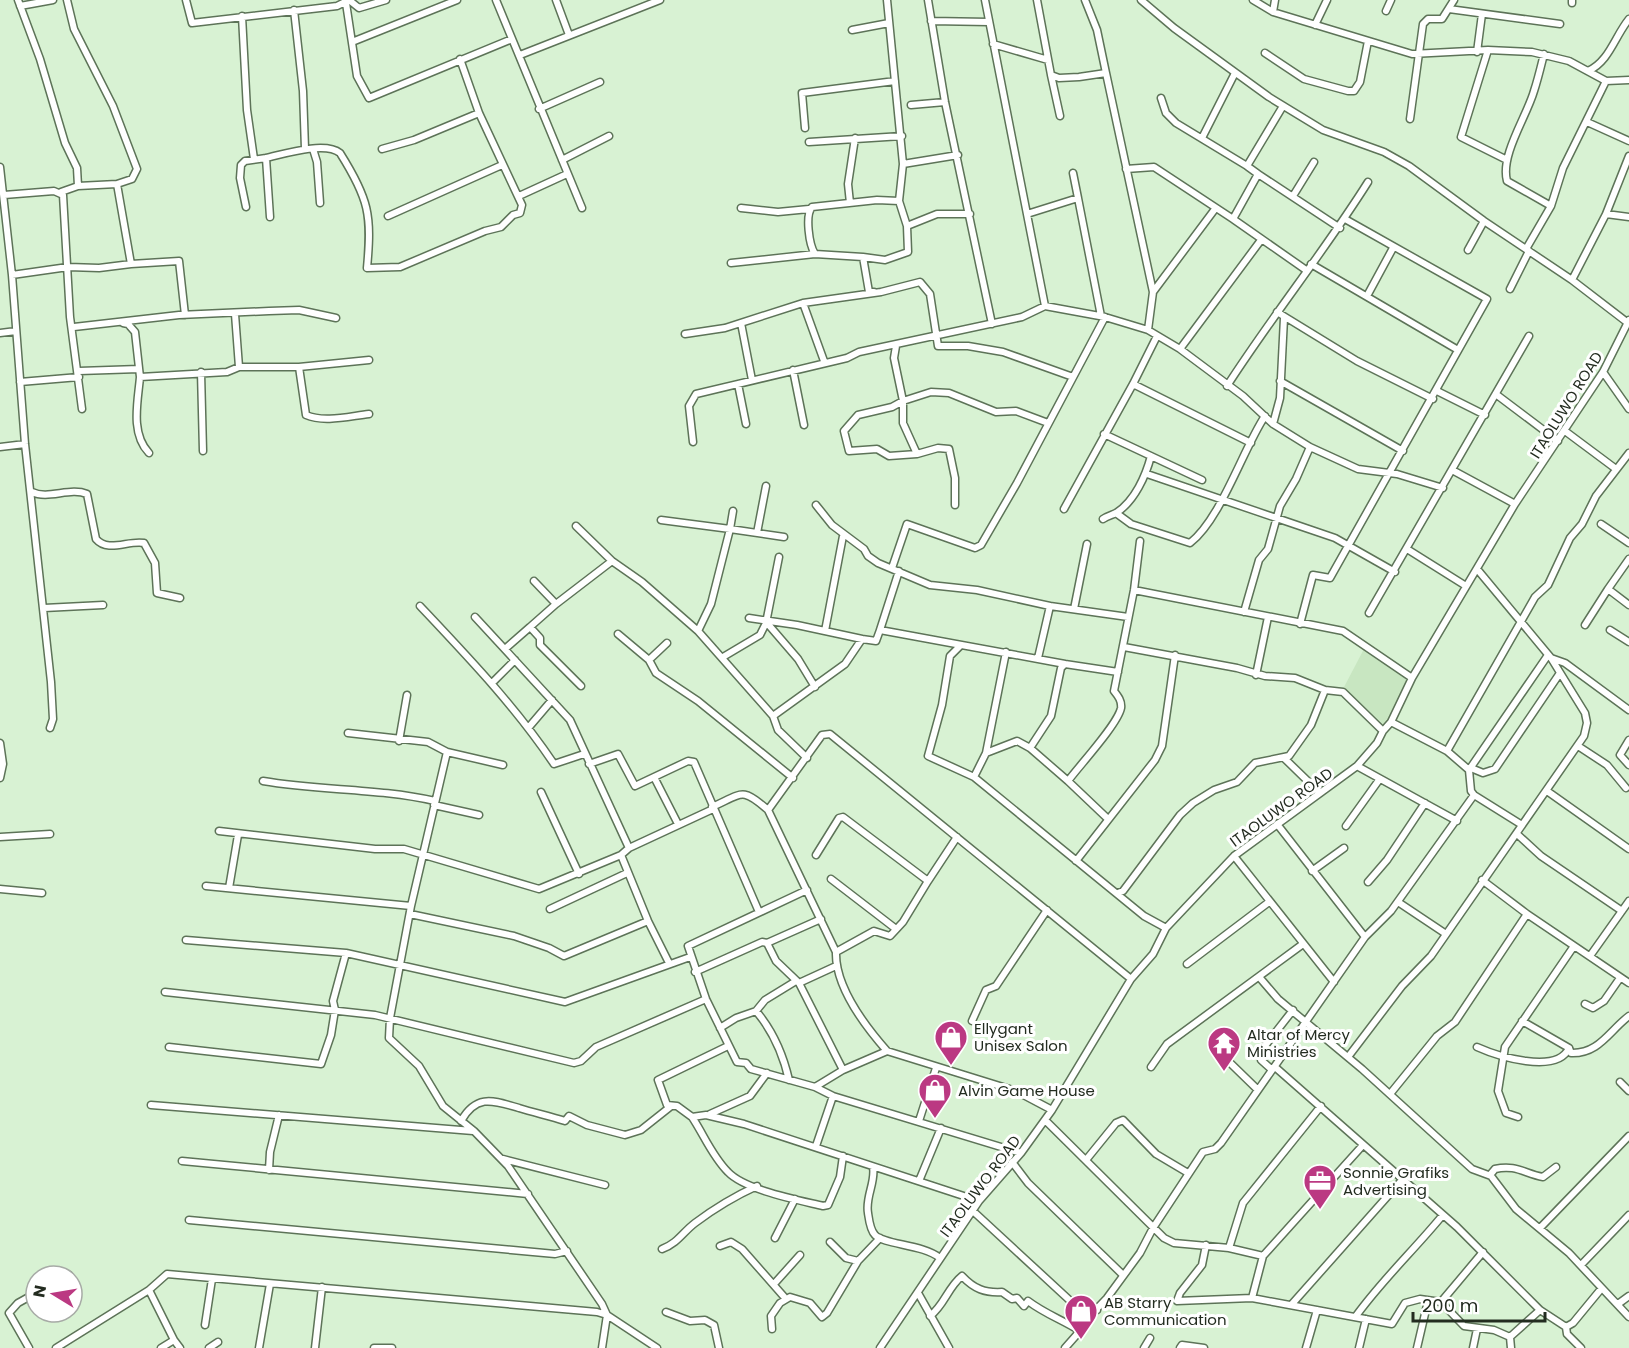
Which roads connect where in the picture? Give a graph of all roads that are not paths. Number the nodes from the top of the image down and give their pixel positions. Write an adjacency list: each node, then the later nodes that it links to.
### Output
1 (53, 0): 21 (street)
2 (67, 0): 91 (street)
3 (186, 0): 27 (street)
4 (386, 0): 20 (street)
5 (458, 0): 38 (street)
6 (496, 0): 36 (street)
7 (556, 0): 35 (street)
8 (660, 0): 35 (street)
9 (887, 0): 31 (street)
10 (928, 0): 29 (street)
11 (985, 0): 30 (street)
12 (1037, 0): 47 (street)
13 (1085, 0): 49 (street)
14 (1141, 0): 50 (street)
15 (1253, 0): 25 (street)
16 (1275, 0): 25 (street)
17 (1328, 0): 33 (street)
18 (1391, 0): 24 (street)
19 (1454, 0): 22 (street)
20 (348, 1): 23 (street); 38 (street)
21 (19, 3): 92 (street)
22 (1449, 9): 26 (street); 45 (street)
23 (294, 10): 27 (street); 72 (street)
24 (1386, 11)
25 (1273, 12): 33 (street)
26 (1482, 14): 32 (street); 41 (street)
27 (242, 16): 78 (street)
28 (1629, 19): 48 (street)
29 (931, 21): 30 (street); 57 (street)
30 (989, 22): 39 (street)
31 (889, 23): 34 (street); 53 (street)
32 (1560, 24)
33 (1315, 25): 37 (street)
34 (852, 30)
35 (569, 35): 44 (street)
36 (512, 39): 44 (street); 46 (street)
37 (1368, 41): 42 (street); 45 (street)
38 (352, 42): 46 (street)
39 (993, 44): 47 (street); 108 (street)
40 (1488, 50): 41 (street); 43 (street); 80 (street)
41 (1477, 52): 45 (street)
42 (1265, 53)
43 (1544, 54): 48 (street); 80 (street)
44 (520, 55): 60 (street)
45 (1419, 55): 63 (street)
46 (460, 59): 61 (street)
47 (1048, 60): 51 (street)
48 (1588, 71): 54 (street)
49 (1106, 73): 51 (street); 86 (street)
50 (1235, 73): 59 (street); 69 (street)
51 (1051, 75): 62 (street)
52 (1629, 80): 54 (street)
53 (895, 81): 65 (street); 67 (street)
54 (1606, 81): 64 (street)
55 (600, 82): 60 (street)
56 (1161, 98): 69 (street)
57 (945, 102): 58 (street); 75 (street)
58 (911, 105)
59 (1283, 106): 84 (street); 115 (street)
60 (539, 109): 79 (street)
61 (479, 113): 74 (street); 83 (street)
62 (1060, 116)
63 (1410, 119)
64 (1587, 122): 70 (street); 101 (street)
65 (805, 128)
66 (609, 136): 79 (street)
67 (902, 136): 68 (street); 82 (street)
68 (855, 138): 71 (street); 100 (street)
69 (1202, 138): 84 (street)
70 (1629, 141)
71 (809, 142)
72 (305, 149): 73 (street); 77 (street)
73 (313, 149): 95 (street); 99 (street)
74 (382, 149)
75 (958, 154): 82 (street); 107 (street)
76 (1629, 156): 109 (street)
77 (266, 158): 78 (street); 111 (street)
78 (254, 159): 102 (street)
79 (562, 160): 88 (street)
80 (1507, 160): 101 (street)
81 (1314, 162): 96 (street)
82 (903, 164): 98 (street)
83 (502, 165): 95 (street); 110 (street)
84 (1247, 166): 89 (street)
85 (0, 167): 94 (street)
86 (1126, 169): 106 (street); 134 (street)
87 (1073, 173): 97 (street)
88 (567, 174): 95 (street); 103 (street)
89 (1258, 174): 96 (street); 113 (street)
90 (1368, 182): 114 (street)
91 (117, 184): 92 (street); 126 (street)
92 (78, 186): 93 (street)
93 (61, 192): 94 (street); 128 (street)
94 (4, 195): 117 (street)
95 (519, 196)
96 (1293, 196): 118 (street)
97 (1078, 198): 108 (street); 141 (street)
98 (899, 201): 100 (street); 116 (street)
99 (320, 203)
100 (850, 203): 105 (street)
101 (1551, 206): 122 (street)
102 (246, 207)
103 (582, 208)
104 (741, 208): 105 (street)
105 (809, 209): 123 (street)
106 (1215, 209): 113 (street); 134 (street)
107 (970, 214): 116 (street); 147 (street)
108 (1027, 214): 137 (street)
109 (1606, 214): 112 (street); 131 (street)
110 (388, 216)
111 (270, 217)
112 (1629, 217)
113 (1233, 219): 119 (street)
114 (1345, 219): 118 (street); 120 (street)
115 (1484, 221): 121 (street); 122 (street)
116 (907, 226): 124 (street)
117 (3, 228): 130 (street)
118 (1340, 228): 127 (street)
119 (1261, 240): 129 (street); 157 (street)
120 (1393, 248): 135 (street); 158 (street)
121 (1468, 250)
122 (1527, 250): 131 (street); 132 (street)
123 (815, 254): 124 (street); 125 (street)
124 (863, 257): 133 (street)
125 (731, 263)
126 (131, 264): 128 (street); 140 (street)
127 (1311, 264): 129 (street); 135 (street)
128 (68, 267): 130 (street); 148 (street)
129 (1306, 270): 138 (street)
130 (12, 275): 150 (street)
131 (1572, 280): 144 (street)
132 (1510, 289)
133 (881, 292): 136 (street); 153 (street)
134 (1153, 292): 149 (street)
135 (1367, 296): 158 (street)
136 (803, 303): 146 (street); 160 (street)
137 (1045, 306): 141 (street); 147 (street)
138 (1277, 312): 143 (street); 175 (street)
139 (235, 314): 140 (street); 142 (street); 161 (street)
140 (185, 315): 145 (street)
141 (1103, 316): 149 (street); 169 (street)
142 (336, 318)
143 (1284, 318): 171 (street); 178 (street)
144 (1628, 321): 166 (street, ITAOLUWO ROAD)
145 (123, 323): 148 (street); 163 (street)
146 (741, 323): 152 (street); 170 (street)
147 (992, 324): 153 (street)
148 (74, 327): 167 (street)
149 (1148, 330): 154 (street)
150 (16, 331): 151 (street); 172 (street)
151 (0, 333)
152 (685, 334)
153 (938, 335): 156 (street); 169 (street)
154 (1156, 336): 157 (street); 174 (street)
155 (1529, 336): 177 (street)
156 (896, 346): 160 (street); 179 (street)
157 (1180, 349): 175 (street)
158 (1458, 350): 176 (street)
159 (369, 360): 162 (street)
160 (824, 361): 164 (street)
161 (239, 367): 162 (street); 165 (street)
162 (299, 367): 182 (street)
163 (139, 369): 167 (street); 168 (street)
164 (793, 370): 170 (street); 188 (street)
165 (201, 372): 168 (street); 197 (street)
166 (1603, 372): 181 (street); 189 (street, ITAOLUWO ROAD)
167 (79, 374): 172 (street); 180 (street)
168 (140, 377): 199 (street)
169 (1073, 377): 185 (street)
170 (752, 380): 173 (street)
171 (1280, 381): 187 (street); 198 (street)
172 (20, 382): 194 (street)
173 (738, 384): 186 (street); 192 (street)
174 (1133, 384): 190 (street); 193 (street)
175 (1227, 386): 184 (street)
176 (1437, 391): 178 (street); 183 (street)
177 (1497, 395): 183 (street); 191 (street)
178 (1433, 399): 198 (street)
179 (903, 400): 185 (street); 201 (street); 201 (street)
180 (82, 409)
181 (1629, 409)
182 (369, 414)
183 (1485, 415): 204 (street)
184 (1265, 416): 187 (street); 193 (street)
185 (1048, 423): 236 (street)
186 (746, 424)
187 (1273, 424): 196 (street)
188 (804, 425)
189 (1565, 431): 191 (street, ITAOLUWO ROAD); 203 (street)
190 (1104, 434): 202 (street); 215 (street)
191 (1558, 441): 212 (street, ITAOLUWO ROAD)
192 (693, 442)
193 (1251, 443): 211 (street)
194 (25, 444): 195 (street); 210 (street)
195 (0, 447)
196 (1310, 447): 205 (street); 218 (street)
197 (203, 451)
198 (1403, 451): 205 (street)
199 (149, 453)
200 (1629, 453): 203 (street)
201 (917, 454): 213 (street)
202 (1151, 456): 206 (street); 207 (street)
203 (1616, 469): 256 (street)
204 (1454, 471): 209 (street); 212 (street)
205 (1391, 473): 209 (street); 230 (street)
206 (1147, 474): 211 (street); 217 (street)
207 (1202, 480)
208 (766, 486): 224 (street)
209 (1443, 488): 231 (street)
210 (32, 492): 242 (street); 248 (street)
211 (1220, 501): 217 (street); 218 (street)
212 (1515, 504): 235 (street, ITAOLUWO ROAD)
213 (956, 505)
214 (816, 506): 225 (street)
215 (1064, 509)
216 (733, 511): 223 (street)
217 (1116, 513): 219 (street)
218 (1277, 517): 230 (street); 250 (street)
219 (1103, 519)
220 (661, 520): 223 (street)
221 (1601, 524): 228 (street)
222 (576, 526): 234 (street)
223 (730, 528): 224 (street); 263 (street)
224 (757, 533): 226 (street)
225 (843, 536): 236 (street); 264 (street)
226 (784, 537)
227 (1140, 541): 241 (street)
228 (1629, 543)
229 (1087, 544): 249 (street)
230 (1348, 546): 237 (street); 258 (street)
231 (1407, 549): 237 (street); 239 (street)
232 (779, 557): 257 (street)
233 (1629, 559): 240 (street)
234 (612, 561): 243 (street); 263 (street)
235 (1476, 568): 239 (street, ITAOLUWO ROAD); 256 (street)
236 (896, 569): 247 (street); 261 (street)
237 (1395, 572): 251 (street)
238 (534, 581): 243 (street)
239 (1466, 586): 283 (street, ITAOLUWO ROAD)
240 (1608, 589): 245 (street); 259 (street)
241 (1134, 590): 250 (street); 253 (street)
242 (180, 598)
243 (556, 604): 260 (street)
244 (103, 605): 248 (street)
245 (1629, 605)
246 (420, 606): 284 (street)
247 (1050, 606): 249 (street); 276 (street)
248 (44, 608): 294 (street)
249 (1074, 609): 253 (street)
250 (1244, 612): 254 (street)
251 (1369, 613)
252 (475, 617): 271 (street)
253 (1128, 617): 270 (street)
254 (1268, 617): 258 (street); 282 (street)
255 (749, 618): 257 (street)
256 (1522, 620): 274 (street); 302 (street)
257 (766, 622): 264 (street); 275 (street); 286 (street)
258 (1300, 624): 283 (street)
259 (1586, 624)
260 (530, 627): 271 (street); 285 (street)
261 (880, 630): 266 (street); 269 (street)
262 (1610, 630): 267 (street)
263 (698, 631): 275 (street)
264 (825, 632): 266 (street)
265 (618, 634): 278 (street)
266 (862, 639): 286 (street)
267 (1629, 642)
268 (667, 643): 278 (street)
269 (960, 646): 272 (street); 314 (street)
270 (1124, 647): 273 (street); 280 (street)
271 (505, 649): 277 (street)
272 (1006, 652): 276 (street); 304 (street)
273 (1175, 655): 282 (street); 330 (street)
274 (1550, 656): 281 (street); 290 (street); 312 (street)
275 (723, 657): 291 (street)
276 (1038, 658): 279 (street)
277 (515, 660): 284 (street); 289 (street)
278 (648, 660): 316 (street)
279 (1065, 664): 280 (street); 301 (street)
280 (1118, 672): 319 (street)
281 (1560, 673): 300 (street); 312 (street)
282 (1256, 675): 287 (street)
283 (1412, 678): 292 (street, ITAOLUWO ROAD)
284 (492, 683): 293 (street)
285 (581, 686)
286 (815, 687): 291 (street)
287 (1325, 690): 295 (street); 307 (street)
288 (407, 695): 298 (street)
289 (552, 700): 293 (street); 305 (street)
290 (1629, 710)
291 (773, 716): 306 (street)
292 (1392, 722): 295 (street, ITAOLUWO ROAD); 302 (street)
293 (529, 727): 305 (street)
294 (50, 729)
295 (1383, 730): 311 (street, ITAOLUWO ROAD)
296 (348, 733): 298 (street)
297 (1629, 740): 310 (street)
298 (399, 741): 303 (street)
299 (0, 744): 315 (street)
300 (1578, 746): 320 (street); 321 (street)
301 (1030, 748): 304 (street); 319 (street)
302 (1447, 751): 312 (street)
303 (447, 752): 309 (street); 325 (street)
304 (986, 753): 314 (street)
305 (584, 754): 308 (street)
306 (807, 758): 316 (street); 341 (street)
307 (1284, 758): 323 (street); 362 (street)
308 (589, 764): 313 (street); 342 (street)
309 (503, 765)
310 (1629, 765)
311 (1357, 766): 317 (street); 323 (street, ITAOLUWO ROAD)
312 (1470, 769): 324 (street)
313 (654, 777): 327 (street); 332 (street)
314 (974, 777): 349 (street)
315 (0, 778)
316 (793, 778): 328 (street)
317 (1380, 780): 326 (street); 335 (street)
318 (263, 781): 325 (street)
319 (1068, 781): 330 (street)
320 (1626, 788)
321 (1547, 790): 334 (street); 344 (street)
322 (541, 792): 352 (street)
323 (1320, 793): 333 (street, ITAOLUWO ROAD)
324 (1474, 795): 331 (street); 334 (street)
325 (435, 803): 329 (street); 345 (street)
326 (1425, 803): 331 (street); 356 (street)
327 (713, 808): 328 (street); 332 (street); 370 (street)
328 (768, 810): 360 (street)
329 (479, 815)
330 (1108, 819): 349 (street)
331 (1457, 821): 365 (street)
332 (678, 824): 342 (street)
333 (1277, 824): 348 (street, ITAOLUWO ROAD); 350 (street)
334 (1522, 825): 338 (street)
335 (1346, 826)
336 (219, 831): 339 (street)
337 (50, 834): 340 (street)
338 (1517, 834): 354 (street); 369 (street)
339 (238, 835): 345 (street); 358 (street)
340 (0, 837)
341 (957, 837): 355 (street); 368 (street)
342 (629, 848): 346 (street)
343 (1344, 848): 350 (street)
344 (1629, 849)
345 (424, 854): 352 (street); 366 (street)
346 (621, 855): 351 (street); 352 (street)
347 (816, 855): 355 (street)
348 (1234, 856): 363 (street); 375 (street, ITAOLUWO ROAD)
349 (1076, 861): 362 (street)
350 (1312, 871): 378 (street)
351 (627, 873): 367 (street); 374 (street)
352 (579, 874)
353 (831, 879): 376 (street)
354 (1482, 879): 372 (street); 377 (street)
355 (928, 881): 376 (street)
356 (1368, 882)
357 (206, 886): 358 (street)
358 (229, 888): 366 (street)
359 (0, 890): 361 (street)
360 (807, 890): 370 (street); 373 (street)
361 (42, 892)
362 (1118, 893): 375 (street)
363 (1269, 902): 381 (street); 389 (street)
364 (1629, 902): 369 (street)
365 (1398, 903): 377 (street); 378 (street)
366 (411, 906): 371 (street)
367 (550, 909)
368 (1047, 910): 394 (street); 406 (street)
369 (1622, 911): 385 (street)
370 (759, 912): 386 (street)
371 (410, 914): 374 (street); 388 (street)
372 (1527, 914): 382 (street); 428 (street)
373 (821, 919): 380 (street); 383 (street)
374 (648, 921): 387 (street)
375 (1166, 928): 394 (street, ITAOLUWO ROAD)
376 (896, 929): 383 (street)
377 (1446, 934): 416 (street)
378 (1365, 938): 396 (street)
379 (186, 940): 384 (street)
380 (767, 943): 391 (street); 395 (street)
381 (1303, 944): 392 (street); 396 (street)
382 (1574, 946): 385 (street); 408 (street)
383 (836, 952): 390 (street)
384 (346, 953): 388 (street); 401 (street)
385 (1590, 956): 393 (street)
386 (690, 957): 387 (street); 391 (street)
387 (669, 963): 388 (street)
388 (400, 964): 405 (street)
389 (1187, 964)
390 (836, 966): 395 (street); 414 (street)
391 (695, 972): 399 (street)
392 (1260, 978): 402 (street); 418 (street)
393 (1620, 978): 397 (street); 400 (street)
394 (1131, 979): 433 (street, ITAOLUWO ROAD)
395 (798, 982): 403 (street); 421 (street)
396 (1334, 982): 407 (street)
397 (1629, 984)
398 (165, 992): 401 (street)
399 (706, 999): 405 (street); 409 (street)
400 (1585, 1004)
401 (335, 1010): 405 (street); 411 (street)
402 (1293, 1010): 407 (street); 420 (street)
403 (756, 1011): 409 (street); 423 (street)
404 (1629, 1016): 413 (street)
405 (390, 1018): 439 (street)
406 (972, 1021)
407 (1306, 1021): 416 (street); 420 (street)
408 (1522, 1021): 413 (street); 417 (street)
409 (720, 1028): 410 (street)
410 (728, 1046): 422 (street); 432 (street)
411 (169, 1047)
412 (1477, 1047): 417 (street)
413 (1569, 1048): 417 (street)
414 (887, 1051): 419 (street); 421 (street)
415 (1222, 1055): 426 (street)
416 (1348, 1057): 428 (street)
417 (1504, 1057): 437 (street)
418 (1151, 1067)
419 (936, 1068): 433 (street); 440 (street)
420 (1273, 1068): 426 (street); 431 (street)
421 (843, 1070): 425 (street)
422 (767, 1073): 423 (street); 435 (street)
423 (789, 1080): 425 (street)
424 (1620, 1082): 427 (street)
425 (815, 1087): 429 (street)
426 (1258, 1090): 455 (street)
427 (1629, 1091)
428 (1390, 1094): 456 (street)
429 (833, 1096): 440 (street); 445 (street)
430 (152, 1105): 434 (street)
431 (1321, 1106): 444 (street); 475 (street)
432 (670, 1107): 436 (street); 439 (street)
433 (1052, 1110): 438 (street, ITAOLUWO ROAD)
434 (279, 1114): 442 (street); 454 (street)
435 (706, 1115): 436 (street); 445 (street)
436 (692, 1117): 460 (street)
437 (1518, 1117)
438 (1045, 1120): 446 (street, ITAOLUWO ROAD); 449 (street)
439 (461, 1121): 442 (street)
440 (919, 1121): 441 (street)
441 (942, 1128): 446 (street); 458 (street)
442 (474, 1131): 448 (street)
443 (1629, 1136): 469 (street)
444 (1363, 1145): 457 (street); 480 (street)
445 (816, 1146): 447 (street)
446 (1021, 1153): 451 (street, ITAOLUWO ROAD)
447 (843, 1156): 452 (street); 462 (street)
448 (502, 1159): 459 (street); 461 (street)
449 (1086, 1160): 455 (street); 468 (street)
450 (182, 1161): 454 (street)
451 (1012, 1162): 463 (street, ITAOLUWO ROAD); 484 (street)
452 (873, 1167): 458 (street); 471 (street)
453 (1556, 1167): 456 (street)
454 (269, 1170): 461 (street)
455 (1188, 1173): 468 (street)
456 (1490, 1175): 469 (street)
457 (1402, 1180): 466 (street); 498 (street)
458 (919, 1181): 463 (street)
459 (605, 1185)
460 (757, 1186): 462 (street); 476 (street)
461 (528, 1194): 477 (street)
462 (795, 1199): 470 (street)
463 (980, 1201): 464 (street, ITAOLUWO ROAD)
464 (974, 1212): 481 (street, ITAOLUWO ROAD); 500 (street)
465 (1629, 1215): 483 (street)
466 (1442, 1216): 478 (street); 507 (street)
467 (189, 1220): 477 (street)
468 (1153, 1228): 473 (street); 484 (street)
469 (1540, 1228): 483 (street)
470 (775, 1238)
471 (880, 1238): 481 (street); 482 (street)
472 (830, 1242): 482 (street)
473 (1206, 1245): 475 (street); 493 (street)
474 (720, 1246): 487 (street)
475 (1229, 1248): 480 (street)
476 (662, 1249)
477 (567, 1251): 505 (street)
478 (1483, 1252): 497 (street); 503 (street)
479 (800, 1255): 487 (street)
480 (1263, 1256): 493 (street)
481 (940, 1258): 491 (street, ITAOLUWO ROAD)
482 (858, 1261): 494 (street)
483 (1581, 1265): 489 (street)
484 (1122, 1275): 501 (street)
485 (212, 1279): 486 (street); 490 (street); 511 (street)
486 (270, 1284): 488 (street); 525 (street)
487 (774, 1284): 494 (street)
488 (322, 1287): 505 (street); 526 (street)
489 (1600, 1289): 499 (street); 512 (street)
490 (149, 1290): 518 (street); 521 (street)
491 (918, 1293): 506 (street); 532 (street, ITAOLUWO ROAD)
492 (1629, 1296): 499 (street)
493 (1252, 1298): 498 (street)
494 (786, 1299): 513 (street)
495 (24, 1300): 520 (street)
496 (1428, 1300): 497 (street); 509 (street); 540 (street)
497 (1441, 1302): 514 (street)
498 (1292, 1304): 502 (street)
499 (1618, 1304): 508 (street)
500 (1078, 1308): 501 (street); 510 (street)
501 (1097, 1310): 510 (street)
502 (1317, 1310): 507 (street); 538 (street)
503 (1540, 1310): 512 (street); 516 (street)
504 (666, 1312): 531 (street)
505 (607, 1315): 529 (street); 530 (street)
506 (930, 1316): 515 (street); 533 (street)
507 (1356, 1316): 509 (street)
508 (1629, 1317)
509 (1366, 1319): 539 (street)
510 (1086, 1320): 515 (street)
511 (205, 1325)
512 (1566, 1327): 543 (street)
513 (772, 1329)
514 (1477, 1329): 516 (street); 541 (street)
515 (1080, 1331): 534 (street)
516 (1510, 1337): 542 (street)
517 (1150, 1338): 535 (street)
518 (174, 1340): 522 (street); 523 (street)
519 (218, 1342): 524 (street)
520 (29, 1348)
521 (56, 1348)
522 (161, 1348)
523 (180, 1348)
524 (209, 1348)
525 (259, 1348)
526 (315, 1348)
527 (374, 1348): 528 (street)
528 (392, 1348)
529 (602, 1348)
530 (657, 1348)
531 (719, 1348)
532 (880, 1348)
533 (949, 1348)
534 (1065, 1348)
535 (1144, 1348)
536 (1180, 1348): 537 (street)
537 (1204, 1348)
538 (1305, 1348)
539 (1359, 1348)
540 (1417, 1348)
541 (1473, 1348)
542 (1511, 1348)
543 (1581, 1348)

